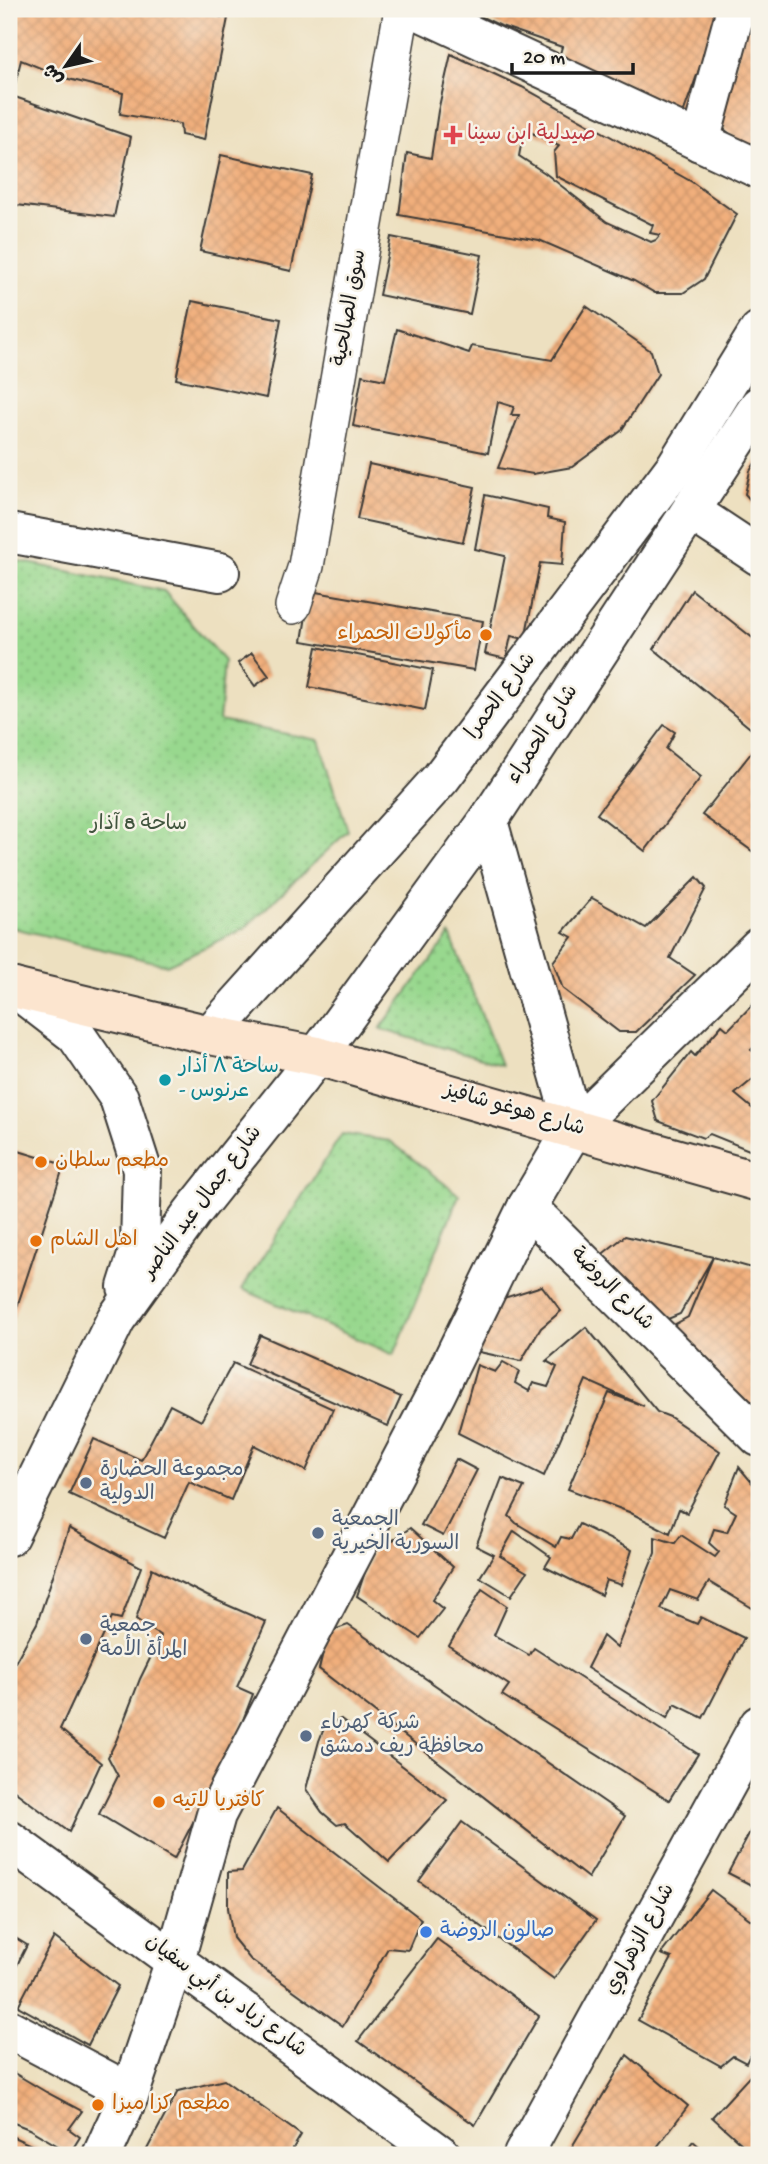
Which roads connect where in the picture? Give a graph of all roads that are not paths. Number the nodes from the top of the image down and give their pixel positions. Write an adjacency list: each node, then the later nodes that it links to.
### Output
1 (402, 9): 12 (street, سوق الصالحية)
2 (415, 9): 4 (street)
3 (736, 9): 4 (street)
4 (700, 142): 5 (street)
5 (759, 169)
6 (759, 331): 16 (street, شارع الحمرا)
7 (759, 406): 8 (street, شارع الحمراء)
8 (691, 511): 10 (street); 13 (street, شارع الحمراء)
9 (9, 533): 11 (street)
10 (759, 556)
11 (220, 572)
12 (293, 606)
13 (488, 821): 17 (street, شارع الحمراء); 18 (street)
14 (759, 947): 18 (street)
15 (12, 988): 16 (main road, شارع هوغو شافيز); 21 (street, شارع جمال عبد الناصر)
16 (210, 1035): 17 (main road, شارع هوغو شافيز)
17 (317, 1055): 18 (main road, شارع هوغو شافيز); 21 (street, شارع جمال عبد الناصر)
18 (574, 1128): 19 (main road, شارع هوغو شافيز); 20 (street)
19 (759, 1182)
20 (527, 1207): 22 (street, شارع الروضة); 26 (street)
21 (116, 1319): 23 (street, شارع جمال عبد الناصر)
22 (759, 1437)
23 (9, 1536)
24 (759, 1726): 31 (street, شارع الزهراوي)
25 (9, 1840): 26 (street, شارع زياد بن أبي سفيان)
26 (175, 1960): 28 (street); 30 (street, شارع زياد بن أبي سفيان)
27 (9, 2029): 28 (street)
28 (130, 2093): 29 (street)
29 (102, 2155)
30 (441, 2155)
31 (523, 2155)

